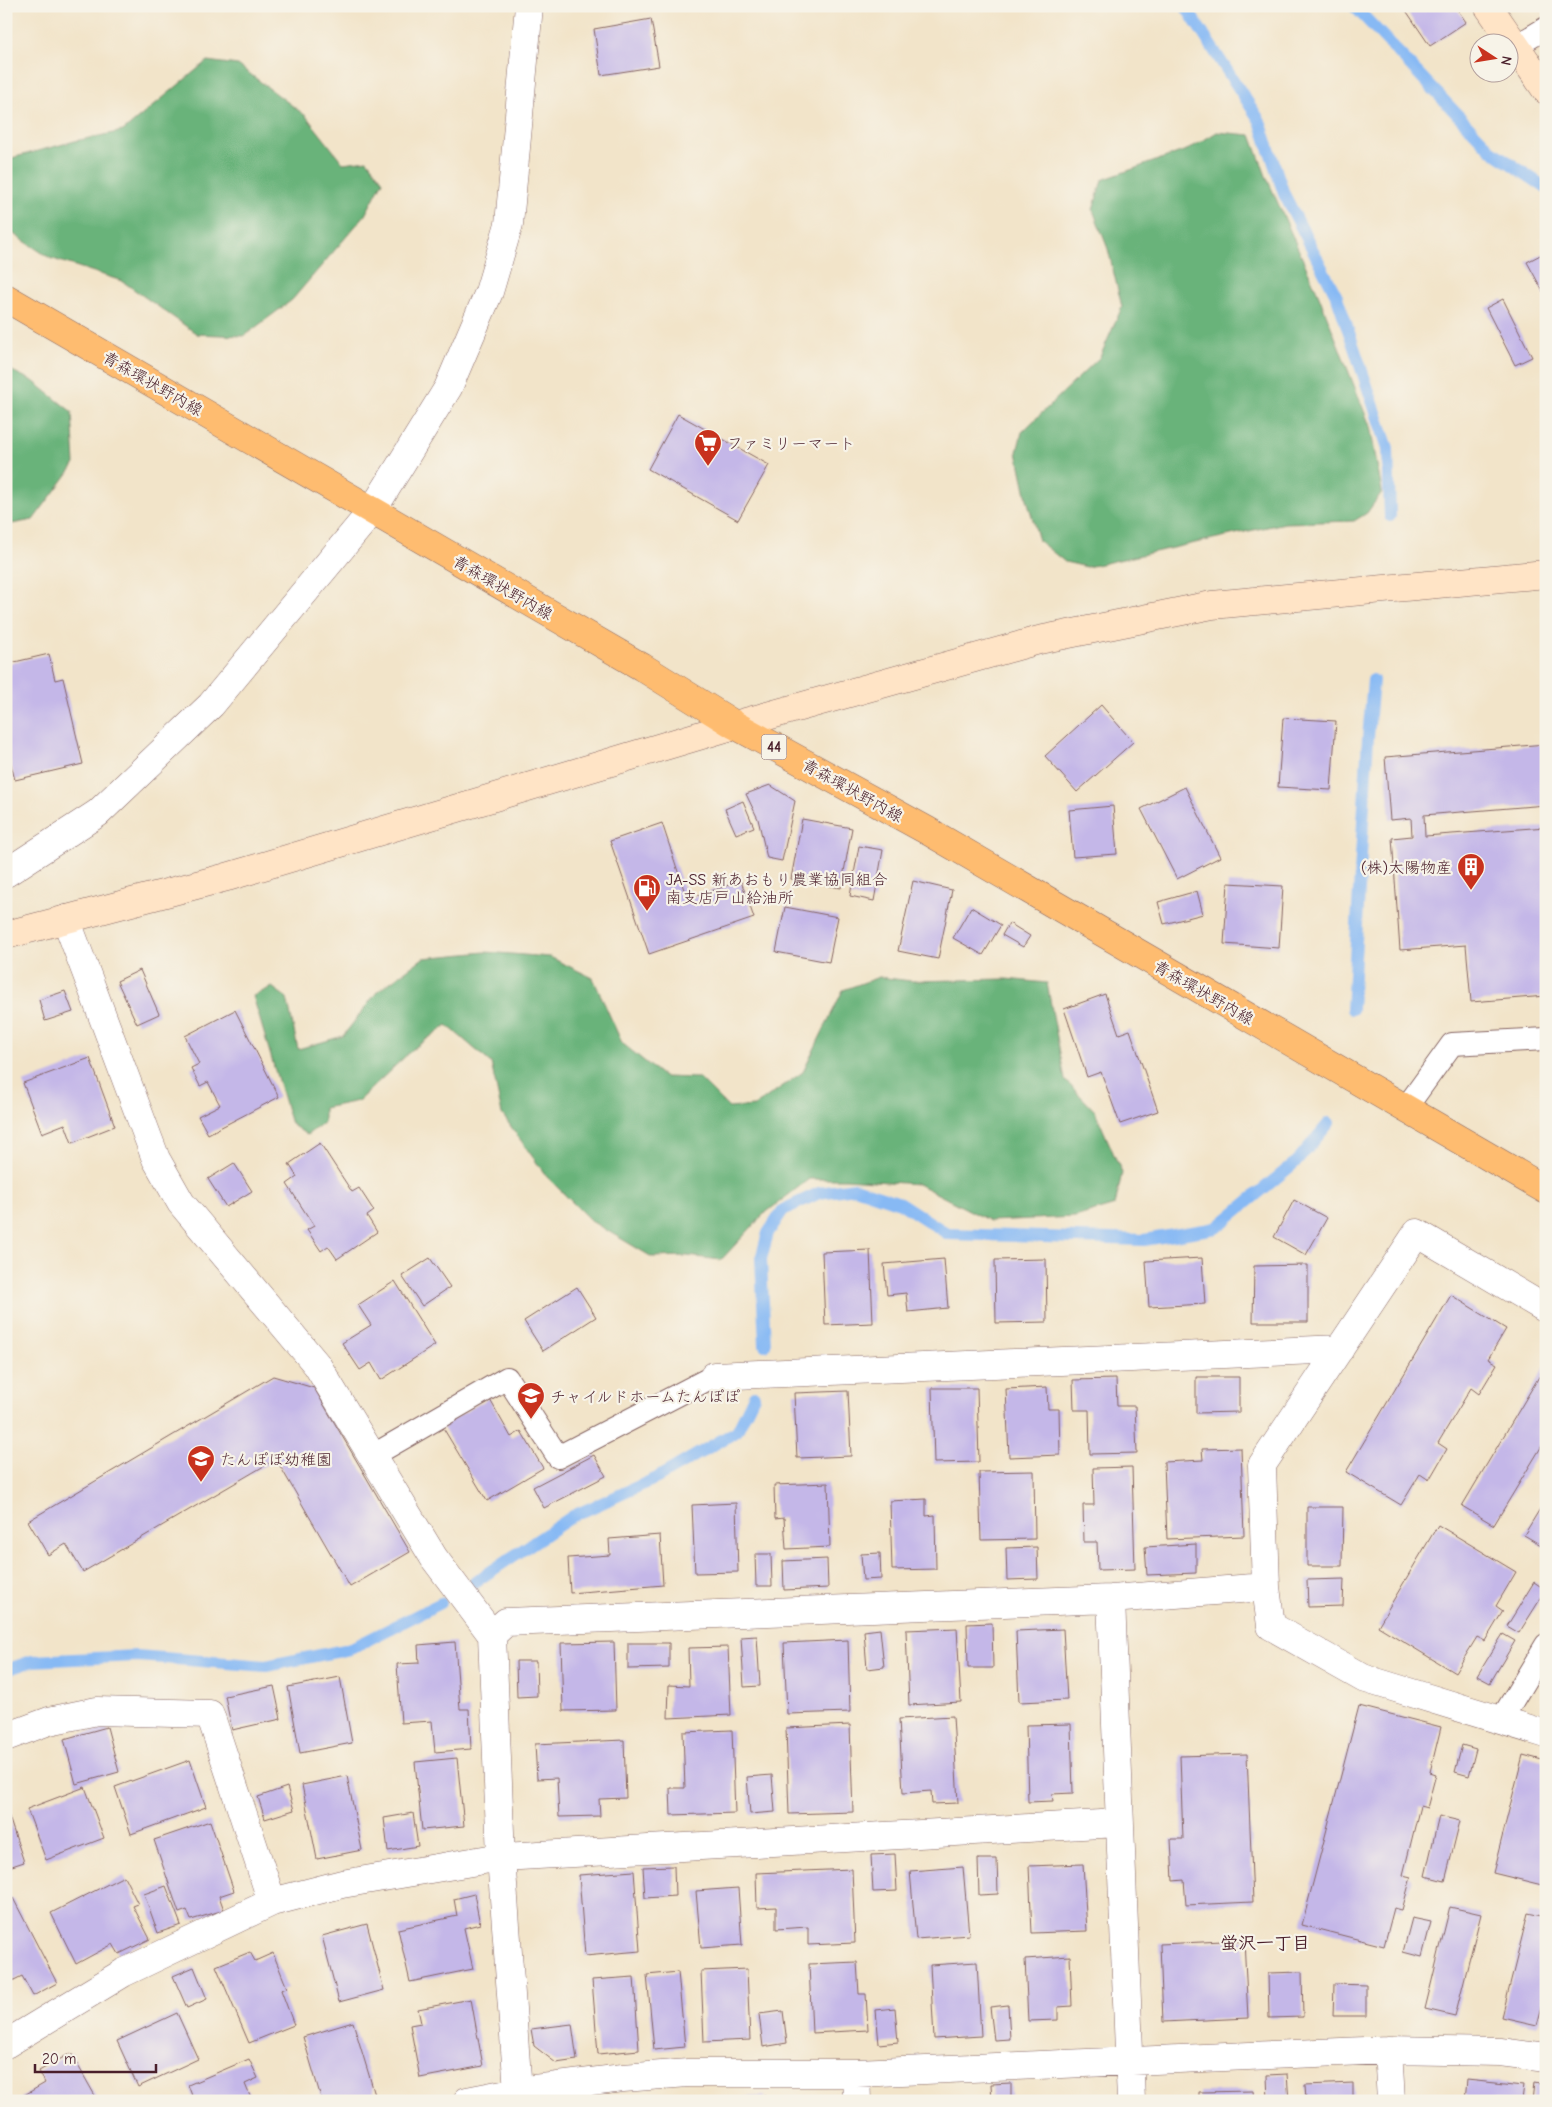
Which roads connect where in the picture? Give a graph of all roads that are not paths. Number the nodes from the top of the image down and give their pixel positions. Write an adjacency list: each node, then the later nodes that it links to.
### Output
1 (529, 6): 9 (street)
2 (1488, 6): 4 (street)
3 (1546, 28): 5 (lane)
4 (1506, 32)
5 (1520, 44)
6 (1520, 52): 7 (street)
7 (1546, 90)
8 (6, 298): 9 (main road, 青森環状野内線 / 44)
9 (372, 511): 11 (main road, 青森環状野内線 / 44); 12 (street)
10 (1546, 574): 11 (street)
11 (735, 725): 13 (street); 16 (main road, 青森環状野内線 / 44)
12 (6, 873)
13 (66, 919): 14 (street); 21 (street)
14 (6, 935)
15 (1546, 1039): 16 (lane)
16 (1405, 1109): 17 (main road, 青森環状野内線 / 44)
17 (1546, 1190)
18 (1546, 1309): 19 (street)
19 (1340, 1349): 20 (street); 22 (street)
20 (714, 1376): 21 (lane)
21 (372, 1456): 24 (street)
22 (1266, 1587): 23 (street); 26 (street)
23 (1111, 1599): 24 (street); 29 (street)
24 (492, 1635): 30 (street)
25 (1546, 1645): 26 (lane)
26 (1501, 1720): 27 (street)
27 (1546, 1734)
28 (6, 1737): 31 (street)
29 (1119, 1823): 30 (street); 35 (street)
30 (501, 1857): 31 (street); 37 (street)
31 (272, 1902): 32 (street)
32 (6, 2044)
33 (1388, 2050): 34 (street); 35 (street); 41 (street)
34 (1546, 2058)
35 (1129, 2060): 36 (street); 40 (street)
36 (856, 2073): 37 (street); 39 (street)
37 (518, 2091): 38 (street)
38 (467, 2101)
39 (857, 2101)
40 (1131, 2101)
41 (1390, 2101)

